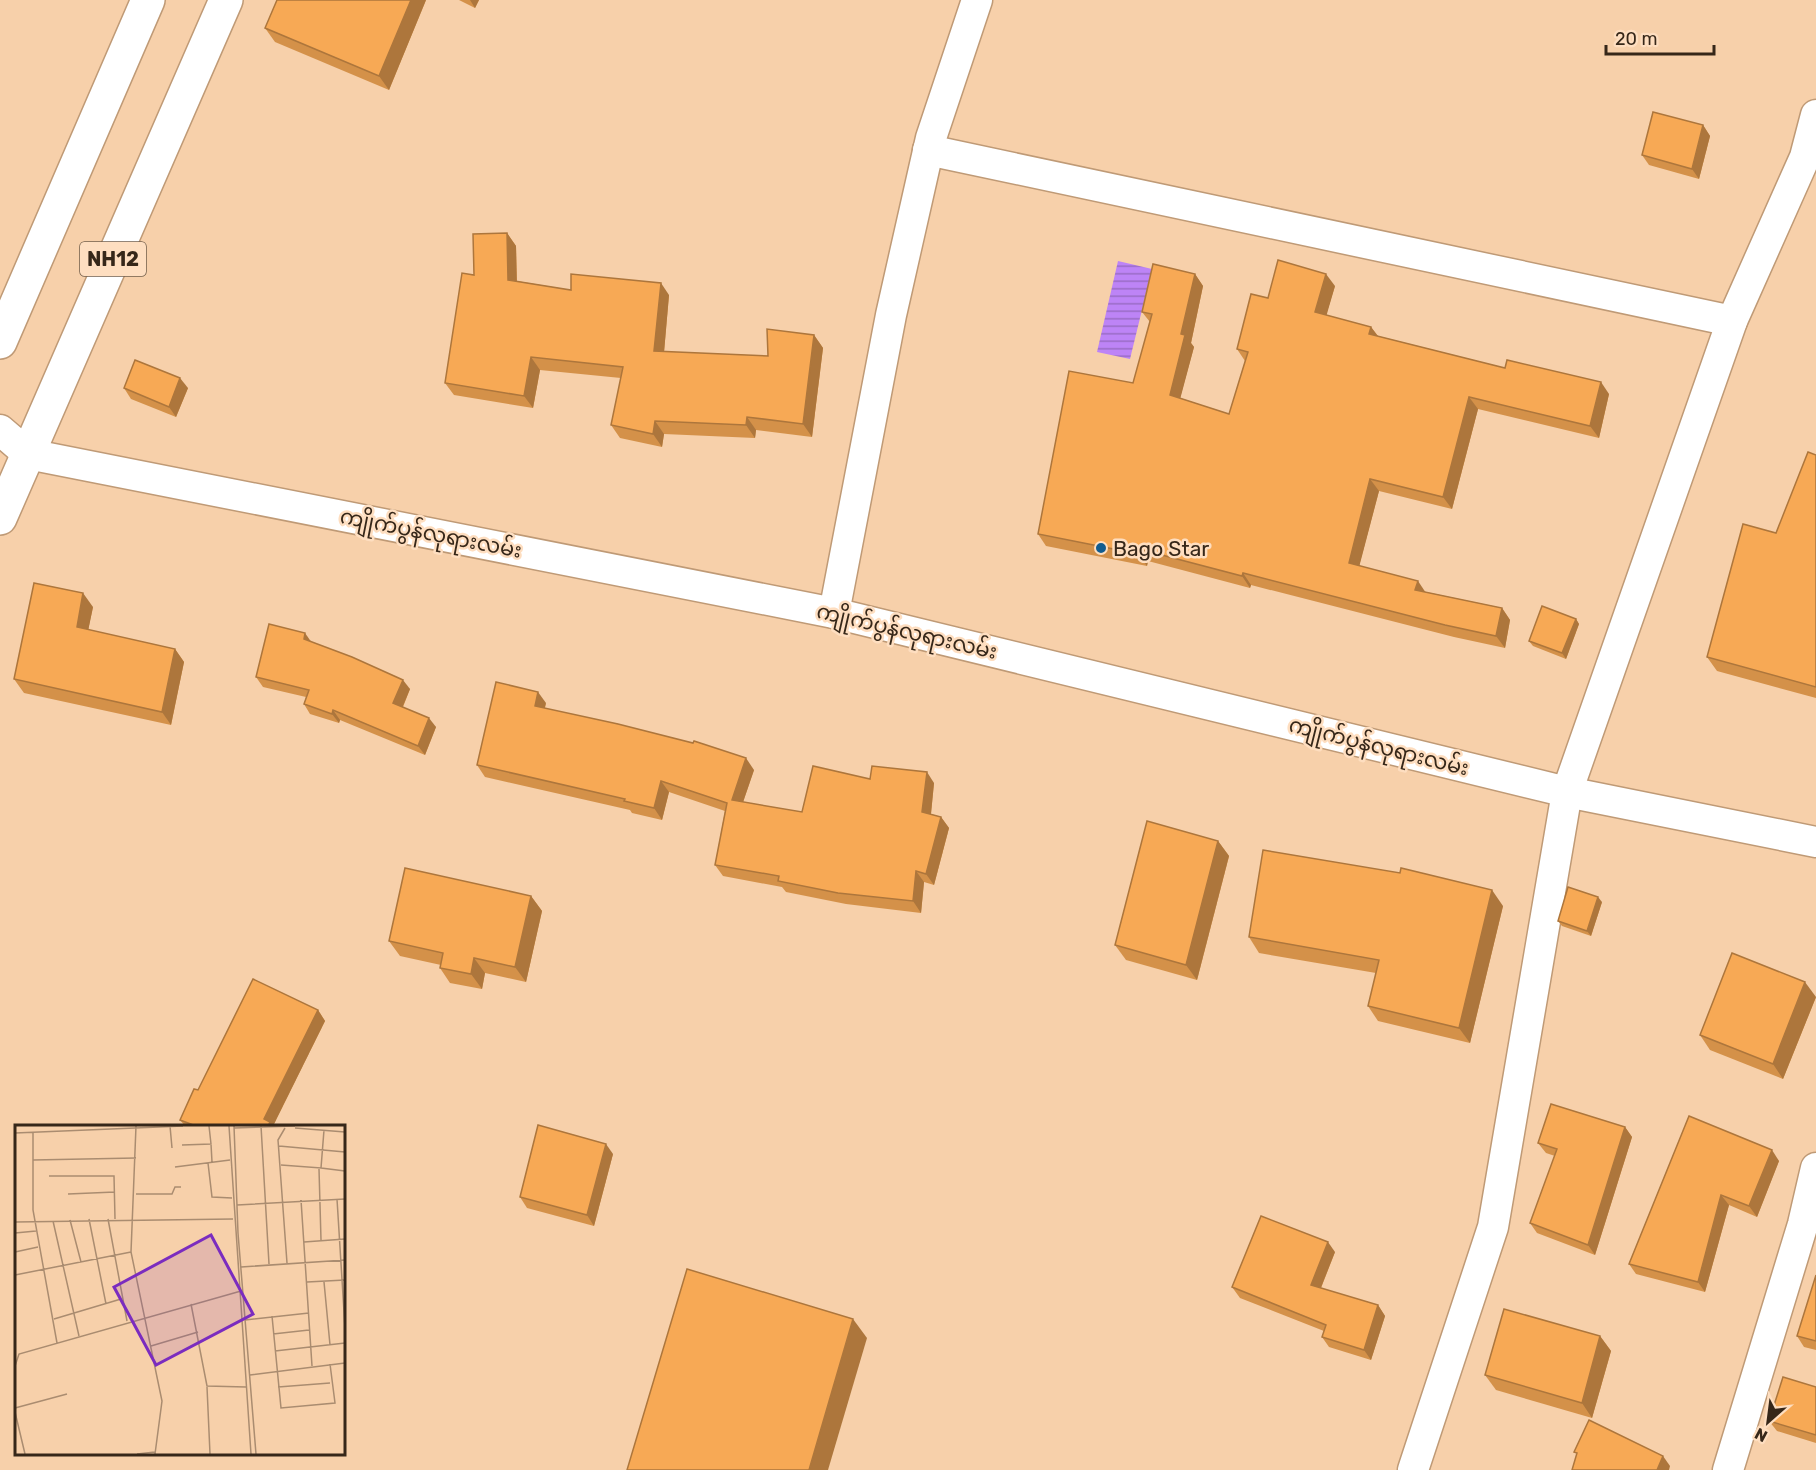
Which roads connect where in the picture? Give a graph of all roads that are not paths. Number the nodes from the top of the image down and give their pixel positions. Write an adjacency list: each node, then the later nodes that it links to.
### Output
1 (148, 0): 7 (highway)
2 (226, 0): 9 (highway, NH12)
3 (977, 0): 5 (street)
4 (1816, 115): 6 (street)
5 (928, 150): 6 (street); 11 (street)
6 (1732, 321): 12 (street)
7 (0, 342)
8 (0, 430): 9 (street, ကျိုက်ပွန်လုရားလမ်း)
9 (28, 454): 10 (highway, NH12); 11 (street, ကျိုက်ပွန်လုရားလမ်း)
10 (0, 518)
11 (834, 612): 12 (street, ကျိုက်ပွန်လုရားလမ်း)
12 (1567, 792): 13 (street, ကျိုက်ပွန်လုရားလမ်း); 16 (street)
13 (1816, 842)
14 (1816, 1168): 15 (street)
15 (1810, 1226): 17 (street)
16 (1413, 1470)
17 (1728, 1470)

